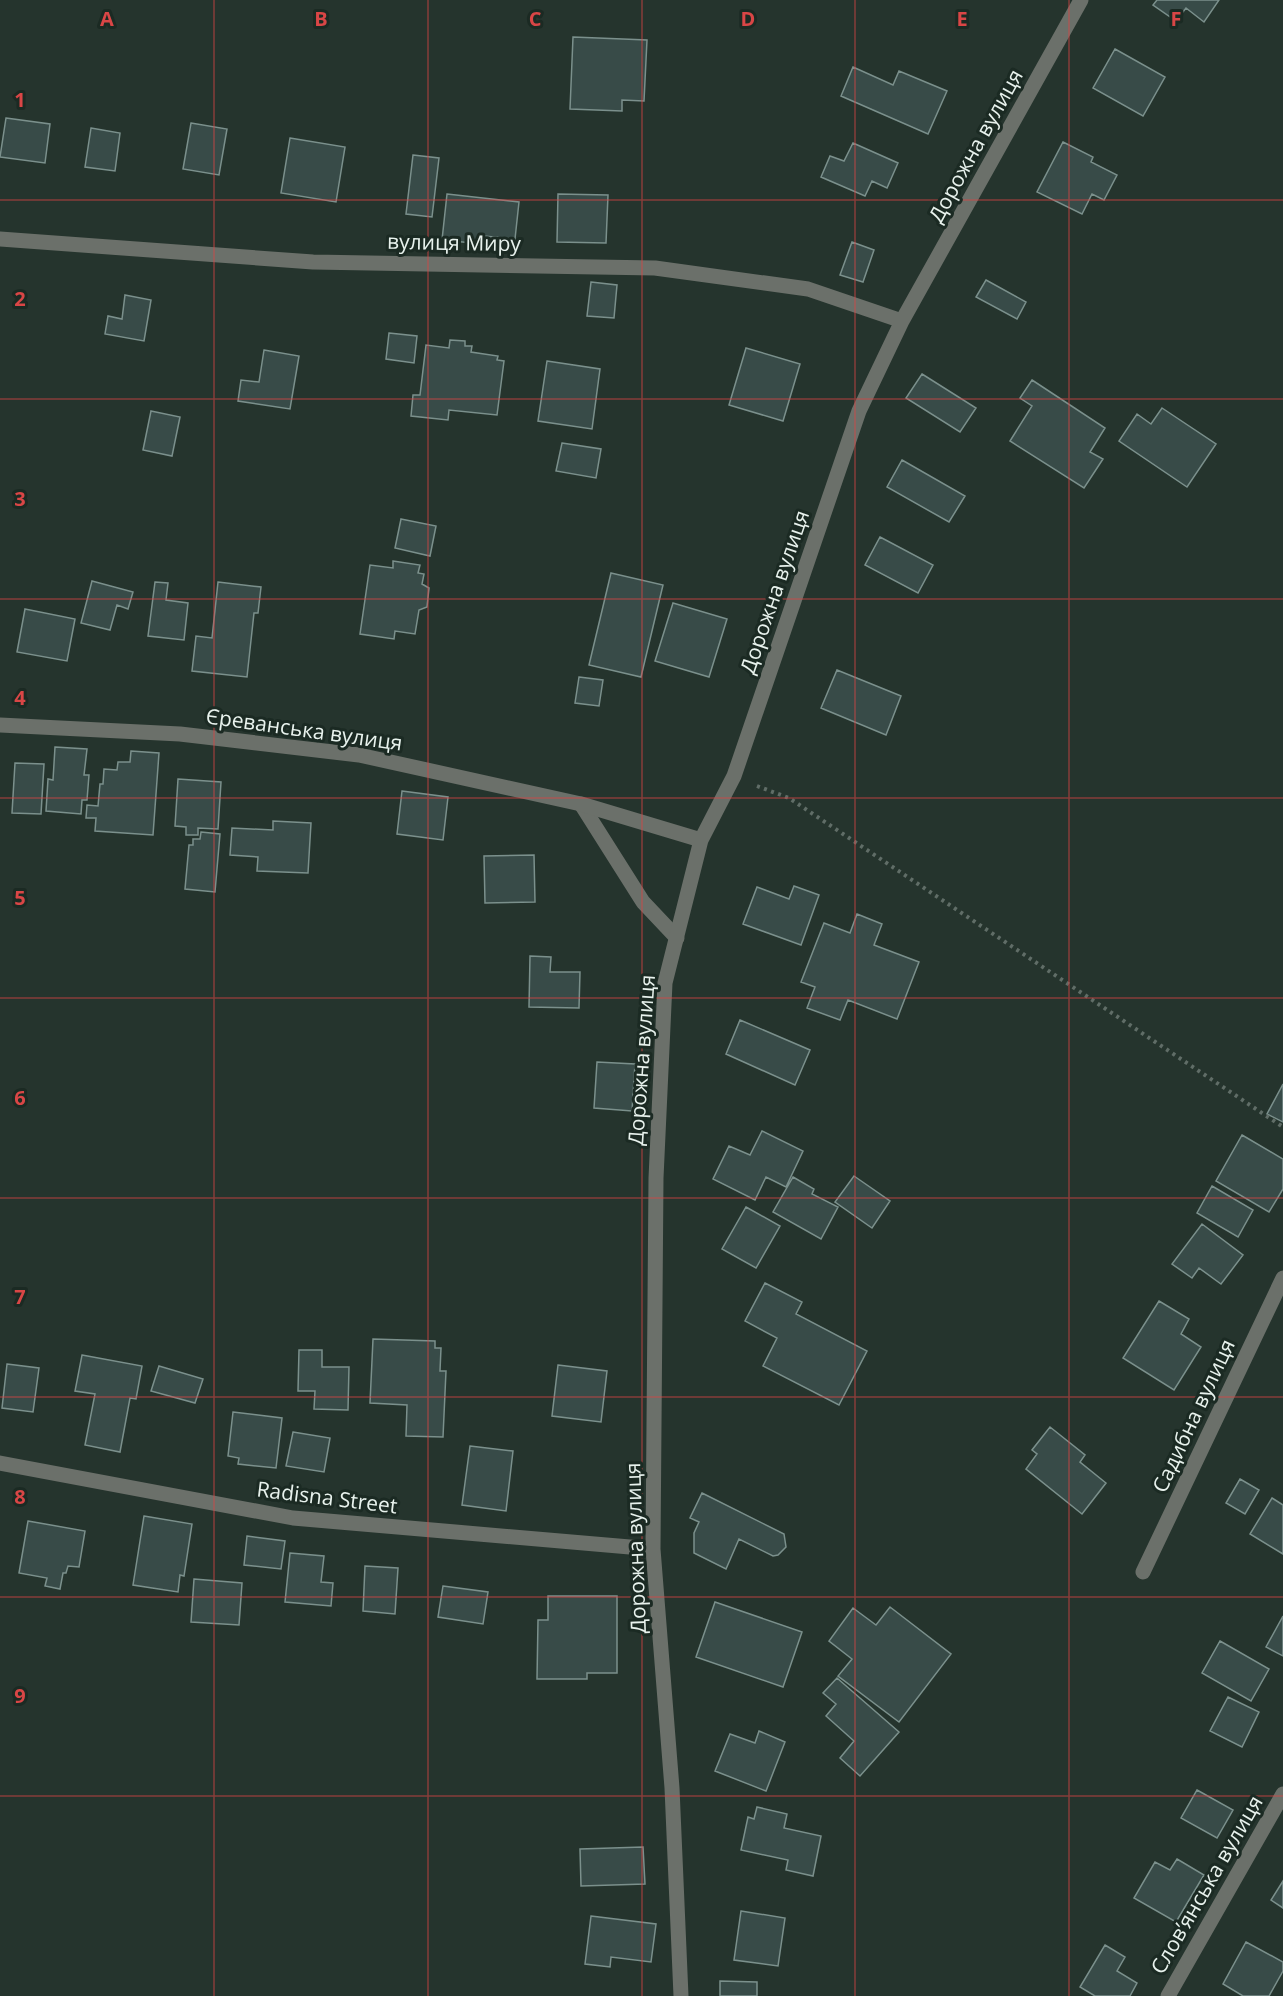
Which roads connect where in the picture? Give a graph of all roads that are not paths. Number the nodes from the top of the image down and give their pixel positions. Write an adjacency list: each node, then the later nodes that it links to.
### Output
1 (1082, 0): 3 (street, Дорожна вулиця)
2 (0, 239): 3 (street, вулиця Миру)
3 (902, 321): 6 (street, Дорожна вулиця)
4 (0, 725): 5 (street, Єреванська вулиця)
5 (581, 804): 6 (street, Єреванська вулиця); 7 (street)
6 (701, 840): 7 (street, Дорожна вулиця)
7 (676, 938): 10 (street, Дорожна вулиця)
8 (1283, 1278): 11 (street, Садибна вулиця)
9 (0, 1463): 10 (street, Radisna Street)
10 (653, 1549): 13 (street, Дорожна вулиця)
11 (1143, 1572)
12 (1283, 1794): 14 (street, Словʼянська вулиця)
13 (681, 1996)
14 (1168, 1996)

